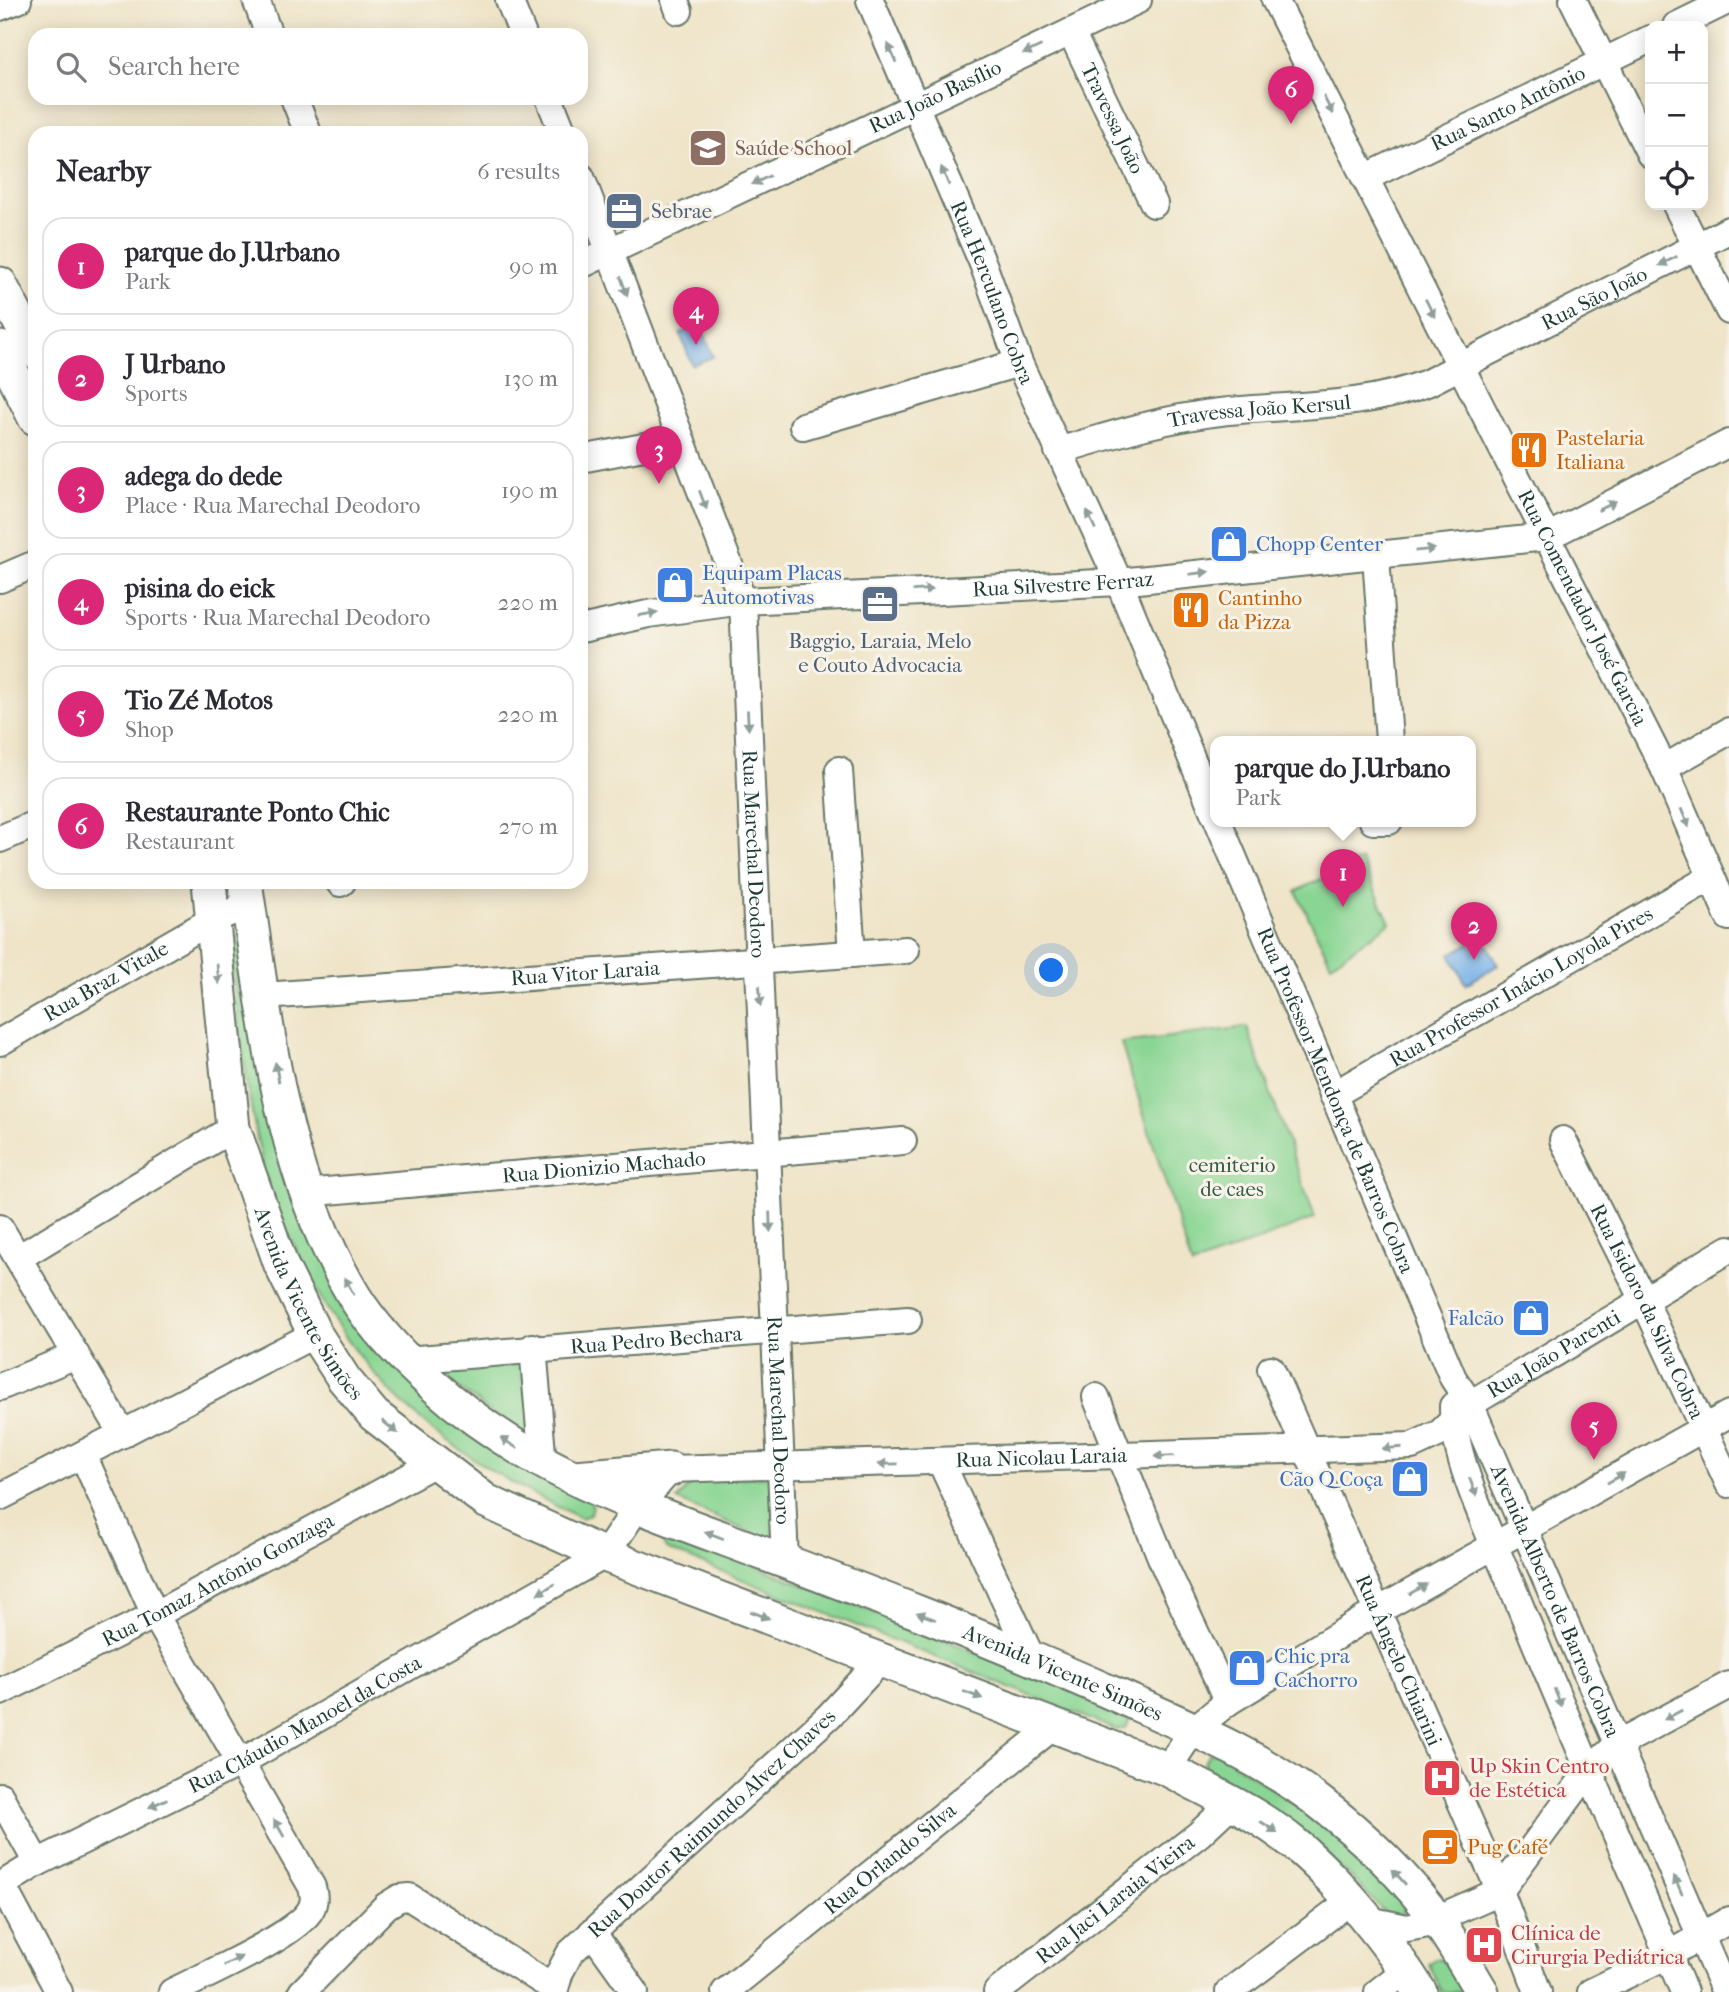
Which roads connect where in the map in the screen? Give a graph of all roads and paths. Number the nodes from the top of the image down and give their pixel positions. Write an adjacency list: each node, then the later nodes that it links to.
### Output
1 (18, 0): 9 (street)
2 (256, 0): 11 (street)
3 (509, 0): 12 (street)
4 (870, 0): 18 (street, Rua Herculano Cobra, one-way to 4)
5 (1138, 0): 13 (street, Rua João Basílio)
6 (1275, 0): 22 (street, Rua Comendador José Garcia, one-way to 22)
7 (1573, 0): 15 (street)
8 (1729, 1): 10 (street)
9 (0, 7)
10 (1687, 21)
11 (267, 28)
12 (520, 28)
13 (1071, 32): 18 (street, Rua João Basílio, one-way to 18); 24 (street, Travessa João)
14 (1645, 42): 15 (street, Rua Santo Antônio)
15 (1604, 62): 21 (street); 22 (street, Rua Santo Antônio)
16 (298, 105): 19 (street)
17 (552, 105): 20 (street)
18 (915, 106): 28 (street, Rua João Basílio, one-way to 28); 34 (street, Rua Herculano Cobra, one-way to 18)
19 (305, 126)
20 (560, 126)
21 (1646, 147)
22 (1365, 177): 35 (street, Rua Comendador José Garcia, one-way to 35)
23 (588, 194): 28 (street, Rua Marechal Deodoro)
24 (1154, 204)
25 (1678, 210): 27 (street)
26 (1729, 230): 27 (street, Rua São João)
27 (1697, 247): 31 (street); 35 (street, Rua São João, one-way to 35)
28 (611, 251): 29 (street, Rua João Basílio); 38 (street, Rua Marechal Deodoro, one-way to 38)
29 (588, 262)
30 (0, 284): 32 (main road)
31 (1729, 311)
32 (28, 338)
33 (0, 348): 36 (main road)
34 (1019, 363): 37 (street); 40 (street, Rua Herculano Cobra)
35 (1459, 366): 40 (street, Travessa João Kersul); 42 (street, Rua Comendador José Garcia)
36 (28, 404)
37 (803, 426)
38 (680, 440): 41 (street); 47 (street, Rua Marechal Deodoro, one-way to 47)
39 (1729, 443): 42 (street, one-way to 39)
40 (1058, 451): 46 (street, Rua Herculano Cobra, one-way to 40)
41 (588, 457)
42 (1547, 537): 43 (street, Rua Silvestre Ferraz, one-way to 42); 51 (street, Rua Comendador José Garcia)
43 (1376, 556): 46 (street, Rua Silvestre Ferraz, one-way to 43); 50 (street)
44 (28, 567): 45 (street)
45 (0, 579)
46 (1119, 582): 47 (street, Rua Silvestre Ferraz, one-way to 46); 53 (street)
47 (743, 601): 48 (street, Rua Silvestre Ferraz, one-way to 47); 64 (street, Rua Marechal Deodoro, one-way to 64)
48 (588, 627)
49 (1729, 731): 51 (street)
50 (1389, 736)
51 (1664, 768): 57 (street, Rua Comendador José Garcia, one-way to 57)
52 (839, 770): 63 (street)
53 (1210, 791)
54 (28, 827): 56 (street)
55 (1221, 827): 67 (street, Rua Professor Mendonça de Barros Cobra)
56 (0, 839)
57 (1710, 878): 60 (street, Rua Comendador José Garcia); 67 (street, Rua Professor Inácio Loyola Pires)
58 (210, 889): 61 (main road, Avenida Vicente Simões)
59 (247, 893): 61 (street, Avenida Vicente Simões); 65 (main road, Avenida Vicente Simões)
60 (1729, 917)
61 (212, 920): 66 (street, Rua Braz Vitale); 68 (main road, Avenida Vicente Simões, one-way to 68)
62 (905, 950): 63 (street, Rua Vitor Laraia)
63 (852, 954): 64 (street, Rua Vitor Laraia)
64 (758, 961): 65 (street, Rua Vitor Laraia); 71 (street, Rua Marechal Deodoro, one-way to 71)
65 (264, 996): 72 (main road, Avenida Vicente Simões, one-way to 65)
66 (0, 1042)
67 (1333, 1095): 86 (street, Rua Professor Mendonça de Barros Cobra)
68 (233, 1128): 75 (street); 79 (main road, Avenida Vicente Simões)
69 (1563, 1140): 76 (street, Rua Isidoro da Silva Cobra)
70 (903, 1141): 71 (street, Rua Dionizio Machado)
71 (767, 1153): 72 (street, Rua Dionizio Machado); 78 (street, Rua Marechal Deodoro, one-way to 78)
72 (304, 1193): 82 (main road, Avenida Vicente Simões, one-way to 72)
73 (0, 1228): 75 (street)
74 (1729, 1249): 76 (street, Rua João Parenti)
75 (18, 1258): 81 (street)
76 (1643, 1298): 86 (street, Rua João Parenti); 88 (street, Rua Isidoro da Silva Cobra)
77 (908, 1320): 78 (street, Rua Pedro Bechara)
78 (774, 1330): 80 (street, Rua Pedro Bechara); 95 (street, Rua Marechal Deodoro)
79 (315, 1334): 89 (street); 94 (main road, Avenida Vicente Simões, one-way to 94)
80 (534, 1347): 82 (street, Rua Pedro Bechara); 97 (street)
81 (76, 1354): 84 (street); 89 (street)
82 (405, 1360): 97 (main road, Avenida Vicente Simões, one-way to 82)
83 (1271, 1369): 90 (street, Rua Ângelo Chiarini)
84 (0, 1387)
85 (1096, 1397): 92 (street)
86 (1461, 1413): 90 (street, Rua Nicolau Laraia, one-way to 90); 101 (street, Avenida Alberto de Barros Cobra); 102 (street, Avenida Alberto de Barros Cobra, one-way to 102)
87 (1729, 1414): 88 (street)
88 (1702, 1429): 98 (street, Rua Isidoro da Silva Cobra); 101 (street, one-way to 88)
89 (123, 1434): 91 (street)
90 (1306, 1451): 92 (street, Rua Nicolau Laraia, one-way to 92); 105 (street, Rua Ângelo Chiarini)
91 (83, 1455): 99 (street); 106 (street)
92 (1121, 1457): 93 (street, Rua Nicolau Laraia); 111 (street)
93 (941, 1462): 95 (street, Rua Nicolau Laraia, one-way to 95); 107 (street)
94 (435, 1463): 103 (main road, Avenida Vicente Simões); 106 (street, Rua Tomaz Antônio Gonzaga)
95 (780, 1466): 96 (street, Rua Nicolau Laraia); 104 (street, Rua Marechal Deodoro)
96 (671, 1469): 97 (main road); 100 (street)
97 (556, 1471): 100 (main road, Avenida Vicente Simões)
98 (1729, 1484)
99 (0, 1497)
100 (638, 1506): 103 (street); 104 (main road, Avenida Vicente Simões, one-way to 100)
101 (1523, 1529): 102 (street); 114 (street, Avenida Alberto de Barros Cobra)
102 (1495, 1545): 105 (street, one-way to 102); 117 (street, Avenida Alberto de Barros Cobra, one-way to 117)
103 (605, 1555): 108 (main road, Avenida Vicente Simões, one-way to 108); 115 (street, Rua Cláudio Manoel da Costa, one-way to 115)
104 (785, 1561): 107 (main road, Avenida Vicente Simões, one-way to 104)
105 (1376, 1612): 111 (street); 122 (street, Rua Ângelo Chiarini)
106 (155, 1615): 110 (street, Rua Tomaz Antônio Gonzaga); 115 (street)
107 (1031, 1657): 113 (main road, Avenida Vicente Simões)
108 (880, 1661): 112 (main road, Avenida Vicente Simões, one-way to 112); 126 (street, Rua Doutor Raimundo Alvez Chaves)
109 (1729, 1685): 114 (street, one-way to 114)
110 (0, 1692)
111 (1228, 1702): 113 (street)
112 (1055, 1725): 116 (main road, Avenida Vicente Simões); 135 (street, Rua Orlando Silva)
113 (1195, 1730): 116 (street); 125 (main road, Avenida Vicente Simões, one-way to 113)
114 (1617, 1745): 117 (street); 127 (street, Avenida Alberto de Barros Cobra, one-way to 114)
115 (241, 1762): 120 (street, Rua Cláudio Manoel da Costa, one-way to 120); 132 (street, one-way to 115)
116 (1167, 1769): 119 (main road, Avenida Vicente Simões)
117 (1588, 1772): 122 (street); 128 (street, Avenida Alberto de Barros Cobra)
118 (0, 1796): 120 (street)
119 (1232, 1803): 123 (main road, Avenida Vicente Simões, one-way to 123); 136 (street, Rua Jaci Laraia Vieira)
120 (37, 1863): 121 (street, Rua Cláudio Manoel da Costa)
121 (1, 1885): 131 (street)
122 (1500, 1891): 125 (street); 140 (street, Rua Ângelo Chiarini)
123 (1359, 1911): 125 (street); 129 (main road, Avenida Vicente Simões); 137 (street)
124 (1729, 1920): 127 (street)
125 (1438, 1921): 139 (main road, Avenida Vicente Simões)
126 (592, 1932): 130 (street, Rua Doutor Raimundo Alvez Chaves); 134 (street)
127 (1700, 1936): 128 (street); 143 (street, Avenida Alberto de Barros Cobra)
128 (1668, 1955): 141 (street); 142 (street, Avenida Alberto de Barros Cobra)
129 (1413, 1981): 138 (street)
130 (554, 1990): 133 (street)
131 (59, 1992)
132 (172, 1992)
133 (302, 1992)
134 (635, 1992)
135 (725, 1992)
136 (997, 1992)
137 (1229, 1992)
138 (1378, 1992)
139 (1482, 1992)
140 (1538, 1992)
141 (1591, 1992)
142 (1684, 1992)
143 (1725, 1992)

